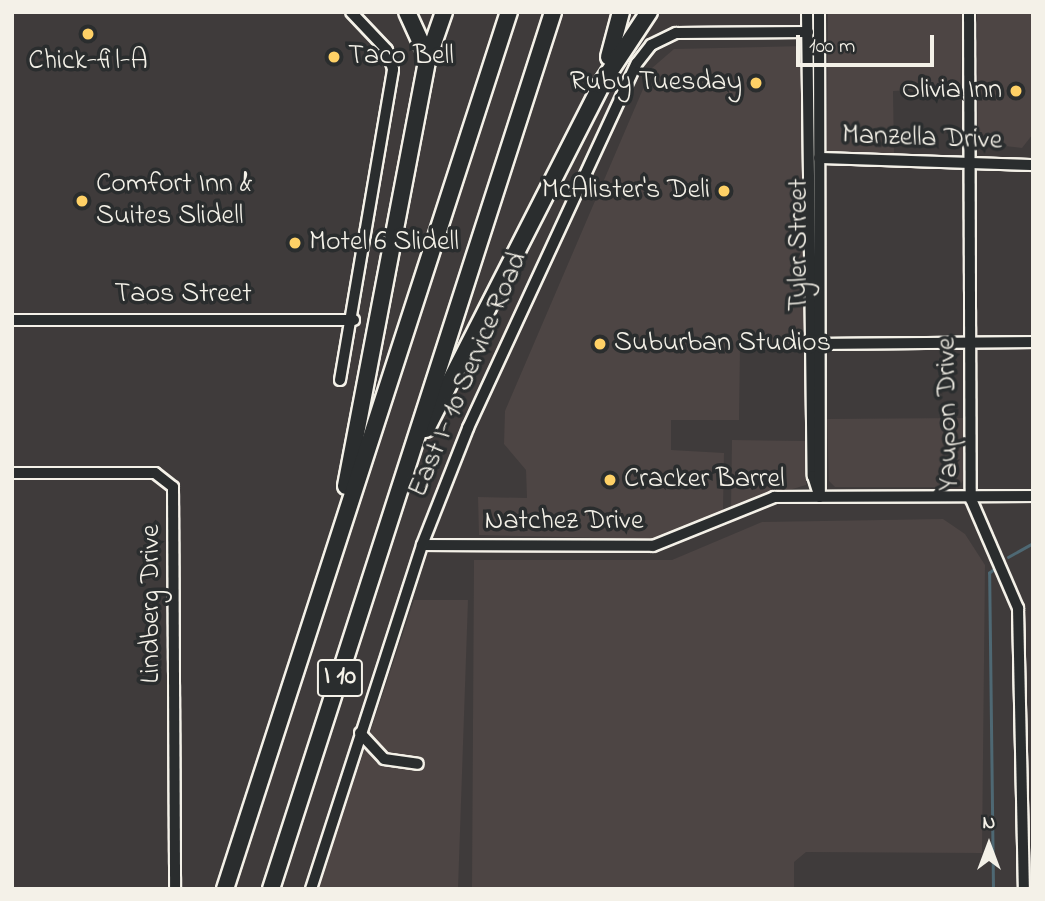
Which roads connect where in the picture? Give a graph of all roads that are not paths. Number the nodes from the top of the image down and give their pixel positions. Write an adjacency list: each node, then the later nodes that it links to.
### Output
1 (351, 12): 19 (street)
2 (407, 12): 12 (highway)
3 (444, 12): 12 (highway)
4 (621, 12): 13 (highway)
5 (649, 12): 13 (highway)
6 (807, 12): 11 (street, Tyler Street)
7 (819, 12): 15 (street, Tyler Street)
8 (969, 12): 16 (street, Yaupon Drive)
9 (508, 15): 31 (highway, I 10)
10 (551, 17): 25 (highway, I 10)
11 (808, 32): 14 (street, Tyler Street); 30 (street, East I- 10 Service Road)
12 (428, 58): 31 (highway)
13 (602, 83): 25 (highway)
14 (809, 158): 15 (street, Manzella Drive); 22 (street, Tyler Street)
15 (822, 159): 16 (street, Manzella Drive); 23 (street, Tyler Street)
16 (971, 165): 17 (street, Manzella Drive); 20 (street, Yaupon Drive)
17 (1033, 165)
18 (12, 320): 19 (street, Taos Street)
19 (354, 320): 24 (street)
20 (971, 342): 21 (street); 23 (street); 29 (street, Yaupon Drive)
21 (1033, 342)
22 (811, 344): 23 (street); 28 (street, Tyler Street)
23 (823, 344): 28 (street, Tyler Street)
24 (340, 380)
25 (407, 466): 37 (highway, I 10)
26 (12, 473): 35 (street, Lindberg Drive)
27 (1033, 496): 29 (street, Natchez Drive)
28 (820, 497): 29 (street, Natchez Drive); 30 (street, Natchez Drive)
29 (971, 499): 32 (street, Yaupon Drive)
30 (422, 545): 33 (street, East I- 10 Service Road)
31 (334, 551): 36 (highway, I 10)
32 (1027, 631): 39 (street, Yaupon Drive)
33 (360, 733): 34 (street); 38 (street, East I- 10 Service Road)
34 (418, 764)
35 (175, 889)
36 (225, 889)
37 (271, 889)
38 (311, 889)
39 (1024, 889)

